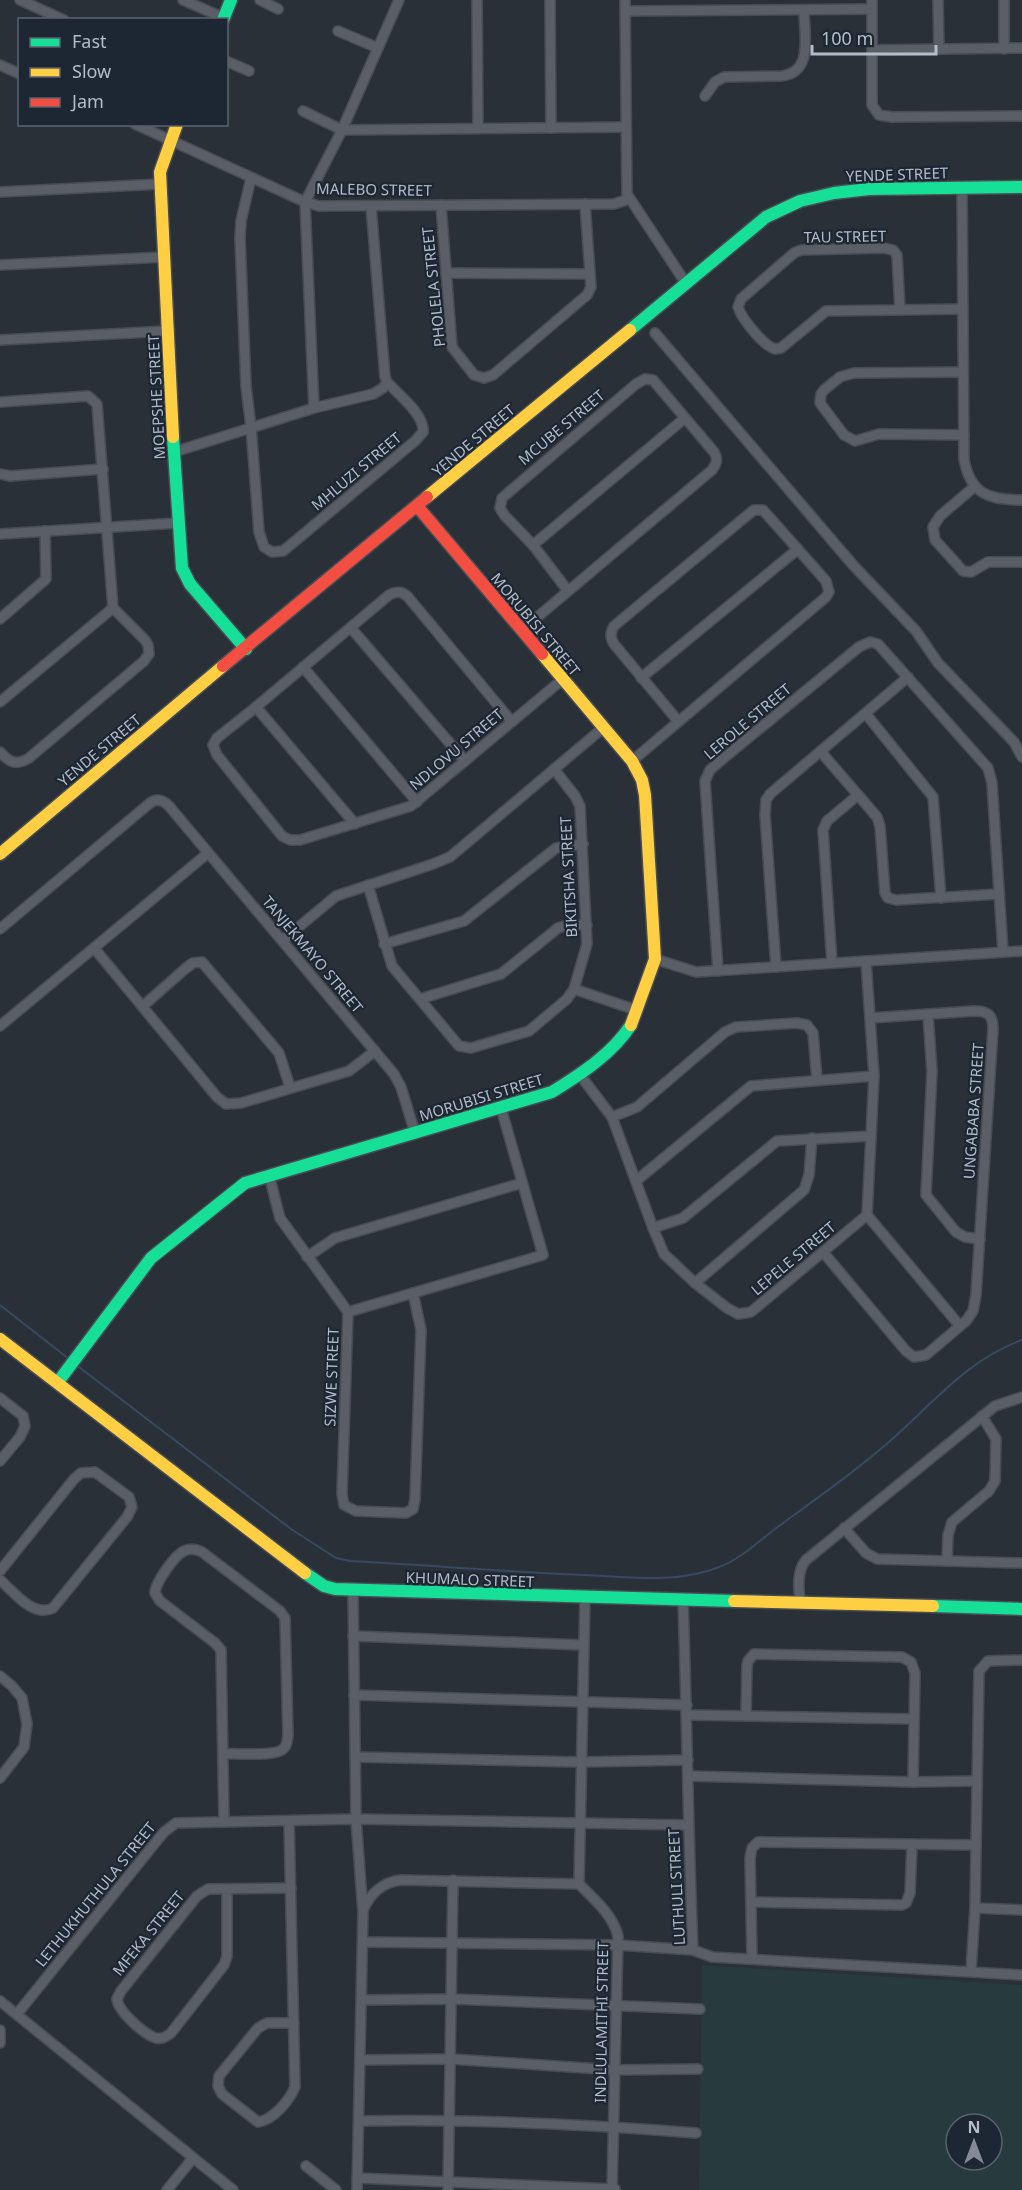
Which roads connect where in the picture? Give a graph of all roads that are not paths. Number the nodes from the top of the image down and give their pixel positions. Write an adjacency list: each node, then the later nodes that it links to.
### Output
1 (20, 0): 15 (street)
2 (183, 0): 16 (street)
3 (231, 0): 17 (street)
4 (261, 0): 12 (street)
5 (399, 0): 19 (street)
6 (477, 0): 34 (street)
7 (550, 0): 35 (street)
8 (626, 0): 14 (street)
9 (938, 0): 21 (street)
10 (1004, 0): 22 (street)
11 (872, 4): 13 (street); 23 (street)
12 (278, 9)
13 (804, 10): 14 (street); 28 (street)
14 (626, 11): 33 (street)
15 (60, 18)
16 (222, 18)
17 (224, 18)
18 (338, 31): 19 (street)
19 (378, 48): 36 (street)
20 (1022, 48): 22 (street)
21 (939, 49): 22 (street); 23 (street)
22 (1004, 49)
23 (872, 50): 30 (street)
24 (228, 62): 26 (street)
25 (0, 65): 27 (street)
26 (249, 71)
27 (18, 73)
28 (705, 96)
29 (303, 111): 36 (street)
30 (1022, 116)
31 (139, 126): 37 (street, MALEBO STREET)
32 (176, 126): 37 (street, MOEPSHE STREET)
33 (626, 127): 35 (street); 43 (street)
34 (478, 128): 35 (street); 36 (street)
35 (551, 128)
36 (342, 130): 44 (street)
37 (170, 140): 38 (street, MALEBO STREET); 39 (street, MOEPSHE STREET)
38 (251, 178): 44 (street, MALEBO STREET); 63 (street)
39 (160, 184): 42 (street); 48 (street, MOEPSHE STREET)
40 (1022, 187): 41 (street, YENDE STREET)
41 (962, 188): 52 (street, YENDE STREET); 53 (street)
42 (0, 192)
43 (629, 199): 45 (street, MALEBO STREET); 52 (street)
44 (305, 202): 47 (street, MALEBO STREET); 61 (street)
45 (585, 204): 46 (street, MALEBO STREET); 51 (street, PHOLELA STREET)
46 (441, 205): 47 (street, MALEBO STREET); 50 (street, PHOLELA STREET)
47 (371, 206): 59 (street)
48 (164, 257): 49 (street); 55 (street, MOEPSHE STREET)
49 (0, 265)
50 (446, 273): 51 (street); 51 (street, PHOLELA STREET)
51 (590, 273)
52 (685, 282): 70 (street, YENDE STREET)
53 (963, 309): 54 (street, TAU STREET); 58 (street)
54 (900, 310): 54 (street, TAU STREET)
55 (167, 331): 57 (street); 65 (street, MOEPSHE STREET)
56 (655, 333): 96 (street)
57 (0, 340)
58 (963, 372): 64 (street); 64 (street)
59 (387, 382): 61 (street); 63 (street, MHLUZI STREET)
60 (0, 402): 66 (street)
61 (314, 408): 63 (street)
62 (685, 418): 75 (street); 75 (street, MCUBE STREET); 78 (street, MCUBE STREET)
63 (251, 427): 65 (street)
64 (964, 435): 68 (street)
65 (174, 452): 71 (street, MOEPSHE STREET)
66 (103, 469): 67 (street); 72 (street)
67 (0, 474)
68 (974, 487): 69 (street); 77 (street)
69 (1022, 500)
70 (417, 506): 82 (street, MORUBISI STREET); 83 (street, YENDE STREET)
71 (178, 523): 72 (street); 83 (street, MOEPSHE STREET)
72 (108, 527): 73 (street); 79 (street)
73 (45, 531): 74 (street); 80 (street)
74 (0, 534)
75 (533, 546): 78 (street, MCUBE STREET)
76 (798, 549): 86 (street); 86 (street); 91 (street)
77 (1022, 561)
78 (568, 591): 82 (street)
79 (113, 608): 88 (street); 94 (street)
80 (0, 619)
81 (351, 628): 84 (street); 92 (street); 97 (street)
82 (522, 630): 87 (street, MORUBISI STREET)
83 (246, 649): 105 (street, YENDE STREET)
84 (303, 667): 89 (street); 101 (street)
85 (908, 677): 90 (street); 107 (street); 120 (street, LEROLE STREET)
86 (641, 678): 91 (street)
87 (563, 679): 92 (street, NDLOVU STREET); 93 (street, MORUBISI STREET)
88 (0, 702)
89 (256, 707): 102 (street); 102 (street, NDLOVU STREET)
90 (866, 714): 95 (street); 108 (street)
91 (678, 721): 98 (street)
92 (512, 722): 97 (street, NDLOVU STREET)
93 (604, 728): 98 (street, MORUBISI STREET); 99 (street)
94 (0, 752)
95 (821, 752): 100 (street); 119 (street)
96 (1022, 757)
97 (465, 761): 101 (street, NDLOVU STREET)
98 (632, 761): 116 (street, MORUBISI STREET)
99 (554, 769): 103 (street, BIKITSHA STREET); 106 (street)
100 (858, 795): 108 (street); 118 (street)
101 (417, 802): 102 (street, NDLOVU STREET)
102 (355, 824)
103 (583, 844): 109 (street, BIKITSHA STREET); 112 (street)
104 (208, 853): 110 (street, TANJEKMAYO STREET); 111 (street, TANJEKMAYO STREET); 113 (street)
105 (0, 854)
106 (368, 885): 111 (street); 112 (street, BIKITSHA STREET)
107 (999, 894): 108 (street); 115 (street)
108 (942, 898)
109 (587, 925): 121 (street, BIKITSHA STREET); 122 (street)
110 (0, 929)
111 (283, 940): 128 (street, TANJEKMAYO STREET)
112 (384, 945): 122 (street, BIKITSHA STREET)
113 (94, 948): 123 (street); 127 (street)
114 (1022, 951): 115 (street)
115 (1003, 952): 117 (street)
116 (655, 959): 120 (street); 124 (street, MORUBISI STREET)
117 (866, 961): 118 (street); 126 (street)
118 (832, 963): 119 (street)
119 (776, 967): 120 (street)
120 (718, 971)
121 (574, 989): 122 (street, BIKITSHA STREET); 124 (street)
122 (420, 999)
123 (143, 1006): 132 (street); 132 (street)
124 (636, 1010): 129 (street, MORUBISI STREET)
125 (928, 1015): 126 (street, UNGABABA STREET); 143 (street); 143 (street, UNGABABA STREET)
126 (870, 1018): 130 (street)
127 (0, 1026)
128 (375, 1051): 132 (street); 135 (street, TANJEKMAYO STREET)
129 (580, 1075): 133 (street, MORUBISI STREET); 134 (street, LEPELE STREET)
130 (874, 1076): 131 (street); 136 (street)
131 (817, 1080): 134 (street); 139 (street)
132 (290, 1087)
133 (501, 1108): 135 (street, MORUBISI STREET); 140 (street)
134 (612, 1117): 139 (street, LEPELE STREET)
135 (415, 1133): 138 (street, MORUBISI STREET)
136 (871, 1136): 137 (street); 141 (street)
137 (812, 1137): 142 (street); 146 (street)
138 (269, 1175): 145 (street); 151 (street, MORUBISI STREET)
139 (636, 1181): 142 (street, LEPELE STREET)
140 (522, 1183): 145 (street); 147 (street, SIZWE STREET)
141 (867, 1215): 144 (street, LEPELE STREET); 149 (street)
142 (653, 1228): 146 (street, LEPELE STREET)
143 (980, 1239): 149 (street, UNGABABA STREET)
144 (823, 1252): 146 (street, LEPELE STREET); 149 (street, UNGABABA STREET)
145 (307, 1257): 148 (street)
146 (695, 1283)
147 (413, 1293): 148 (street, SIZWE STREET); 148 (street, SIZWE STREET)
148 (348, 1312)
149 (960, 1326)
150 (0, 1339): 151 (street, KHUMALO STREET)
151 (58, 1383): 161 (street, KHUMALO STREET)
152 (1022, 1397): 154 (street)
153 (0, 1398): 155 (street)
154 (982, 1416): 156 (street); 157 (street)
155 (0, 1461)
156 (844, 1528): 157 (street); 164 (street)
157 (947, 1561): 158 (street)
158 (1022, 1563)
159 (0, 1571): 160 (street)
160 (0, 1580)
161 (353, 1591): 162 (street, KHUMALO STREET); 166 (street)
162 (585, 1597): 163 (street, KHUMALO STREET); 167 (street)
163 (683, 1600): 164 (street, KHUMALO STREET); 172 (street, LUTHULI STREET)
164 (800, 1603): 165 (street, KHUMALO STREET)
165 (1022, 1609)
166 (353, 1636): 167 (street); 170 (street)
167 (583, 1645): 171 (street)
168 (1022, 1660): 181 (street)
169 (0, 1676): 180 (street)
170 (354, 1695): 171 (street); 176 (street)
171 (582, 1703): 172 (street); 178 (street)
172 (687, 1710): 173 (street); 177 (street, LUTHULI STREET)
173 (746, 1716): 174 (street); 174 (street)
174 (914, 1719): 182 (street)
175 (224, 1754): 175 (street); 185 (street)
176 (356, 1757): 178 (street); 183 (street)
177 (688, 1760): 178 (street); 179 (street, LUTHULI STREET)
178 (580, 1762): 186 (street)
179 (688, 1776): 182 (street); 187 (street, LUTHULI STREET)
180 (0, 1778)
181 (976, 1781): 182 (street); 189 (street)
182 (913, 1782)
183 (356, 1819): 184 (street, LETHUKHUTHULA STREET); 186 (street, LETHUKHUTHULA STREET); 197 (street)
184 (289, 1821): 185 (street, LETHUKHUTHULA STREET); 192 (street)
185 (224, 1822): 210 (street, LETHUKHUTHULA STREET)
186 (579, 1822): 187 (street, LETHUKHUTHULA STREET); 191 (street)
187 (688, 1825): 201 (street, LUTHULI STREET)
188 (912, 1844): 189 (street); 194 (street); 194 (street)
189 (976, 1845): 195 (street)
190 (453, 1880): 191 (street); 197 (street); 199 (street)
191 (579, 1884): 200 (street, INDLULAMITHI STREET)
192 (291, 1888): 193 (street, MFEKA STREET); 211 (street)
193 (227, 1889): 193 (street, MFEKA STREET)
194 (751, 1902): 202 (street)
195 (975, 1908): 196 (street); 203 (street)
196 (1022, 1910)
197 (363, 1912): 198 (street)
198 (363, 1942): 199 (street); 206 (street)
199 (452, 1942): 200 (street); 205 (street)
200 (618, 1946): 201 (street); 208 (street, INDLULAMITHI STREET)
201 (693, 1950): 202 (street, LUTHULI STREET)
202 (752, 1958): 203 (street, LUTHULI STREET)
203 (971, 1971): 204 (street, LUTHULI STREET)
204 (1022, 1975)
205 (452, 1999): 206 (street); 208 (street); 214 (street)
206 (362, 2000): 215 (street)
207 (0, 2001): 210 (street)
208 (617, 2006): 209 (street); 217 (street, INDLULAMITHI STREET)
209 (700, 2009)
210 (17, 2014): 222 (street)
211 (294, 2023): 211 (street)
212 (0, 2030): 213 (street)
213 (0, 2043)
214 (451, 2059): 215 (street); 217 (street); 218 (street)
215 (361, 2060): 219 (street)
216 (698, 2069): 217 (street)
217 (615, 2070): 220 (street, INDLULAMITHI STREET)
218 (450, 2119): 219 (street); 220 (street); 225 (street)
219 (359, 2121): 224 (street)
220 (614, 2126): 221 (street); 226 (street, INDLULAMITHI STREET)
221 (696, 2133)
222 (193, 2158): 227 (street); 228 (street)
223 (306, 2166): 229 (street)
224 (357, 2178): 225 (street); 230 (street)
225 (448, 2186): 226 (street)
226 (614, 2189)
227 (167, 2190)
228 (233, 2190)
229 (336, 2190)
230 (357, 2190)

